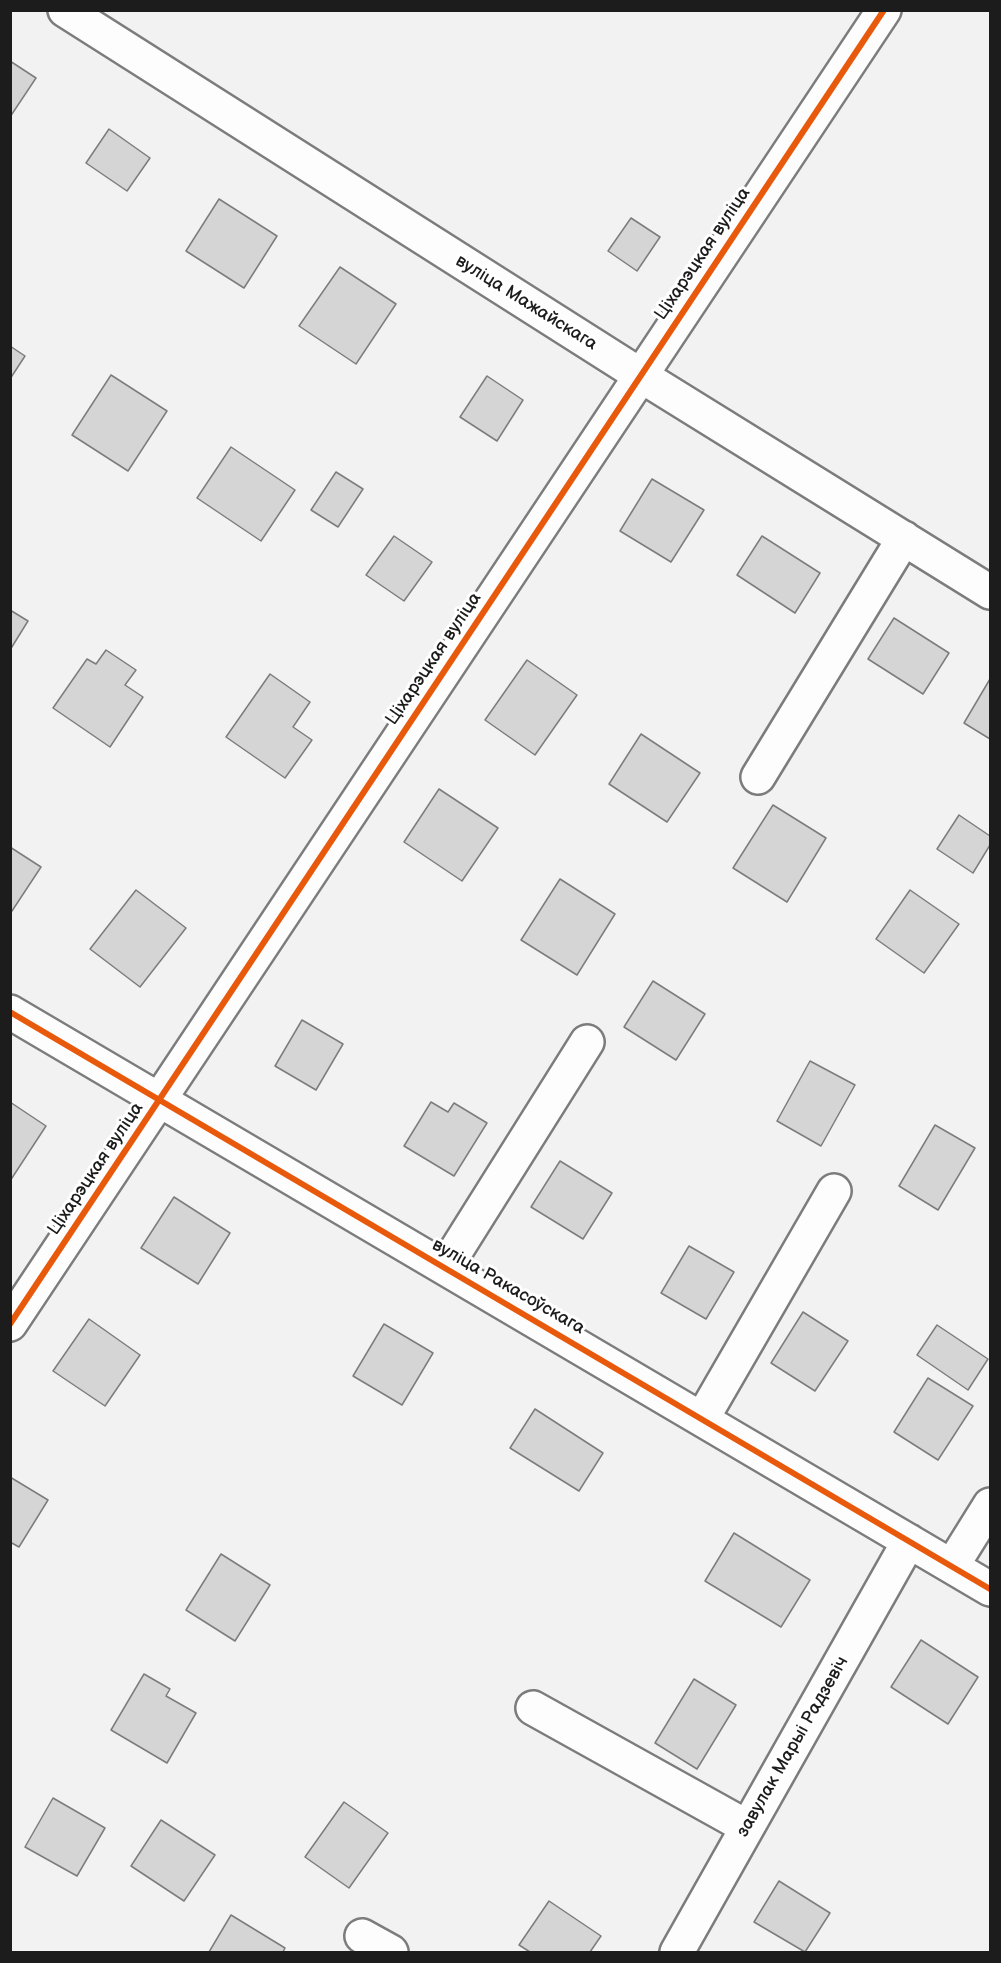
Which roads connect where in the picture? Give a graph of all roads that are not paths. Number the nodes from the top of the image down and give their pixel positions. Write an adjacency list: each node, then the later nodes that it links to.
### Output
1 (65, 10): 3 (street, вуліца Мажайскага)
2 (884, 10): 3 (street, Ціхарэцкая вуліца)
3 (640, 375): 4 (street, вуліца Мажайскага); 9 (street, Ціхарэцкая вуліца)
4 (904, 538): 5 (street, вуліца Мажайскага); 6 (street)
5 (990, 592)
6 (758, 777)
7 (10, 1012): 9 (street, вуліца Ракасоўскага)
8 (587, 1042): 11 (street)
9 (160, 1100): 11 (street, вуліца Ракасоўскага); 12 (street, Ціхарэцкая вуліца)
10 (834, 1191): 13 (street)
11 (445, 1268): 13 (street, вуліца Ракасоўскага)
12 (10, 1324)
13 (702, 1419): 15 (street, вуліца Ракасоўскага)
14 (990, 1504): 16 (street)
15 (909, 1541): 16 (street, вуліца Ракасоўскага); 19 (street, завулак Марыі Радзевіч)
16 (952, 1566): 17 (street, вуліца Ракасоўскага)
17 (990, 1589)
18 (533, 1708): 19 (street)
19 (747, 1827): 22 (street, завулак Марыі Радзевіч)
20 (362, 1936): 21 (street)
21 (391, 1953)
22 (677, 1953)

